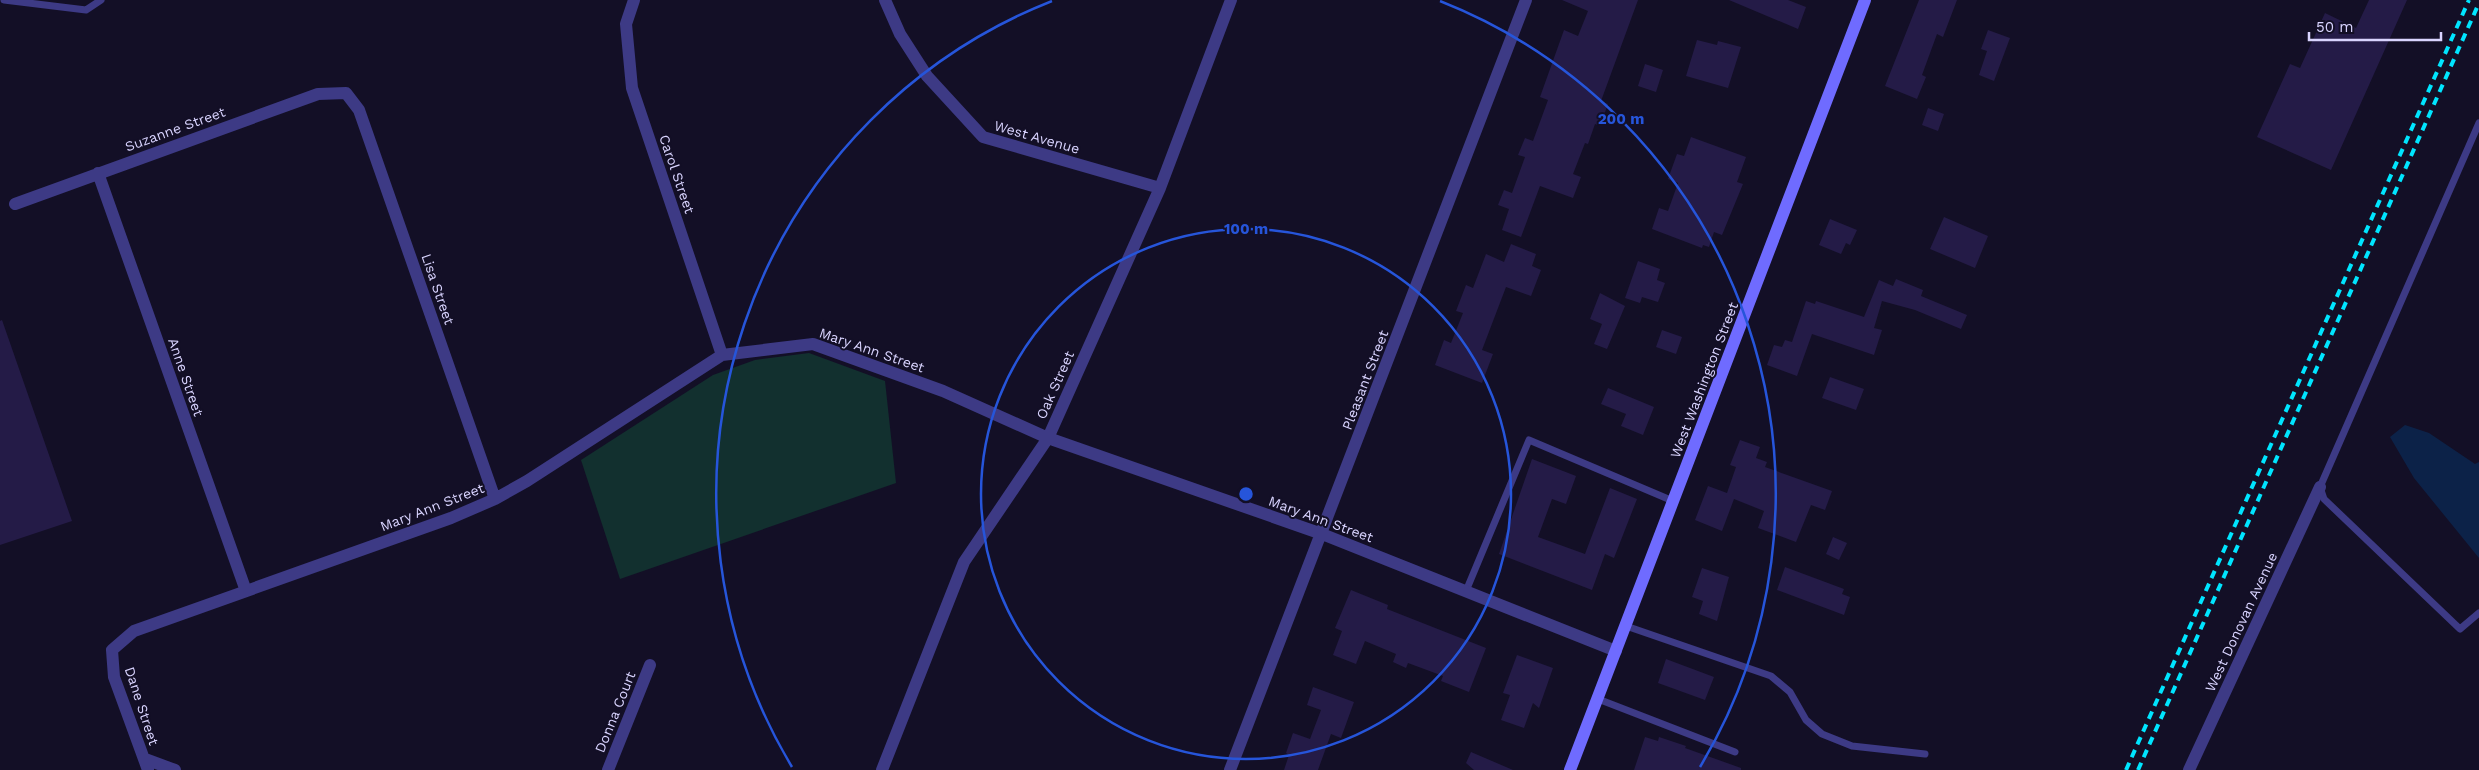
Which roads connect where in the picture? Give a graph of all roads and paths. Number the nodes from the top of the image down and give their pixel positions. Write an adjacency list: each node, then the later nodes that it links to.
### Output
1 (4, 0): 2 (lane)
2 (101, 0)
3 (634, 0): 14 (street, Carol Street)
4 (885, 0): 12 (street, West Avenue)
5 (1231, 0): 12 (street, Oak Street)
6 (1526, 0): 19 (street, Pleasant Street)
7 (1865, 0): 18 (main road, West Washington Street)
8 (346, 93): 11 (street, Suzanne Street); 17 (street, Lisa Street)
9 (2479, 123): 10 (lane)
10 (2476, 138): 16 (lane)
11 (98, 173): 13 (street, Suzanne Street); 20 (street, Anne Street)
12 (1160, 188): 15 (street, Oak Street)
13 (15, 204)
14 (722, 355): 15 (street, Mary Ann Street); 17 (street, Mary Ann Street)
15 (1048, 438): 19 (street, Mary Ann Street); 33 (street, Oak Street)
16 (2320, 487): 22 (lane); 36 (street, West Donovan Avenue)
17 (495, 498): 20 (street, Mary Ann Street)
18 (1674, 501): 21 (lane); 23 (main road, West Washington Street)
19 (1322, 534): 21 (street, Mary Ann Street); 34 (street, Pleasant Street)
20 (246, 591): 24 (street, Mary Ann Street)
21 (1466, 591): 25 (street, Mary Ann Street)
22 (2479, 614)
23 (1626, 626): 25 (main road, West Washington Street); 29 (lane)
24 (112, 650): 30 (street, Dane Street)
25 (1616, 651): 27 (main road, West Washington Street)
26 (650, 665): 32 (street, Donna Court)
27 (1598, 699): 28 (lane); 35 (main road, West Washington Street)
28 (1735, 752)
29 (1925, 754)
30 (146, 765): 31 (street)
31 (175, 770)
32 (608, 770)
33 (882, 770)
34 (1230, 770)
35 (1570, 770)
36 (2189, 770)

